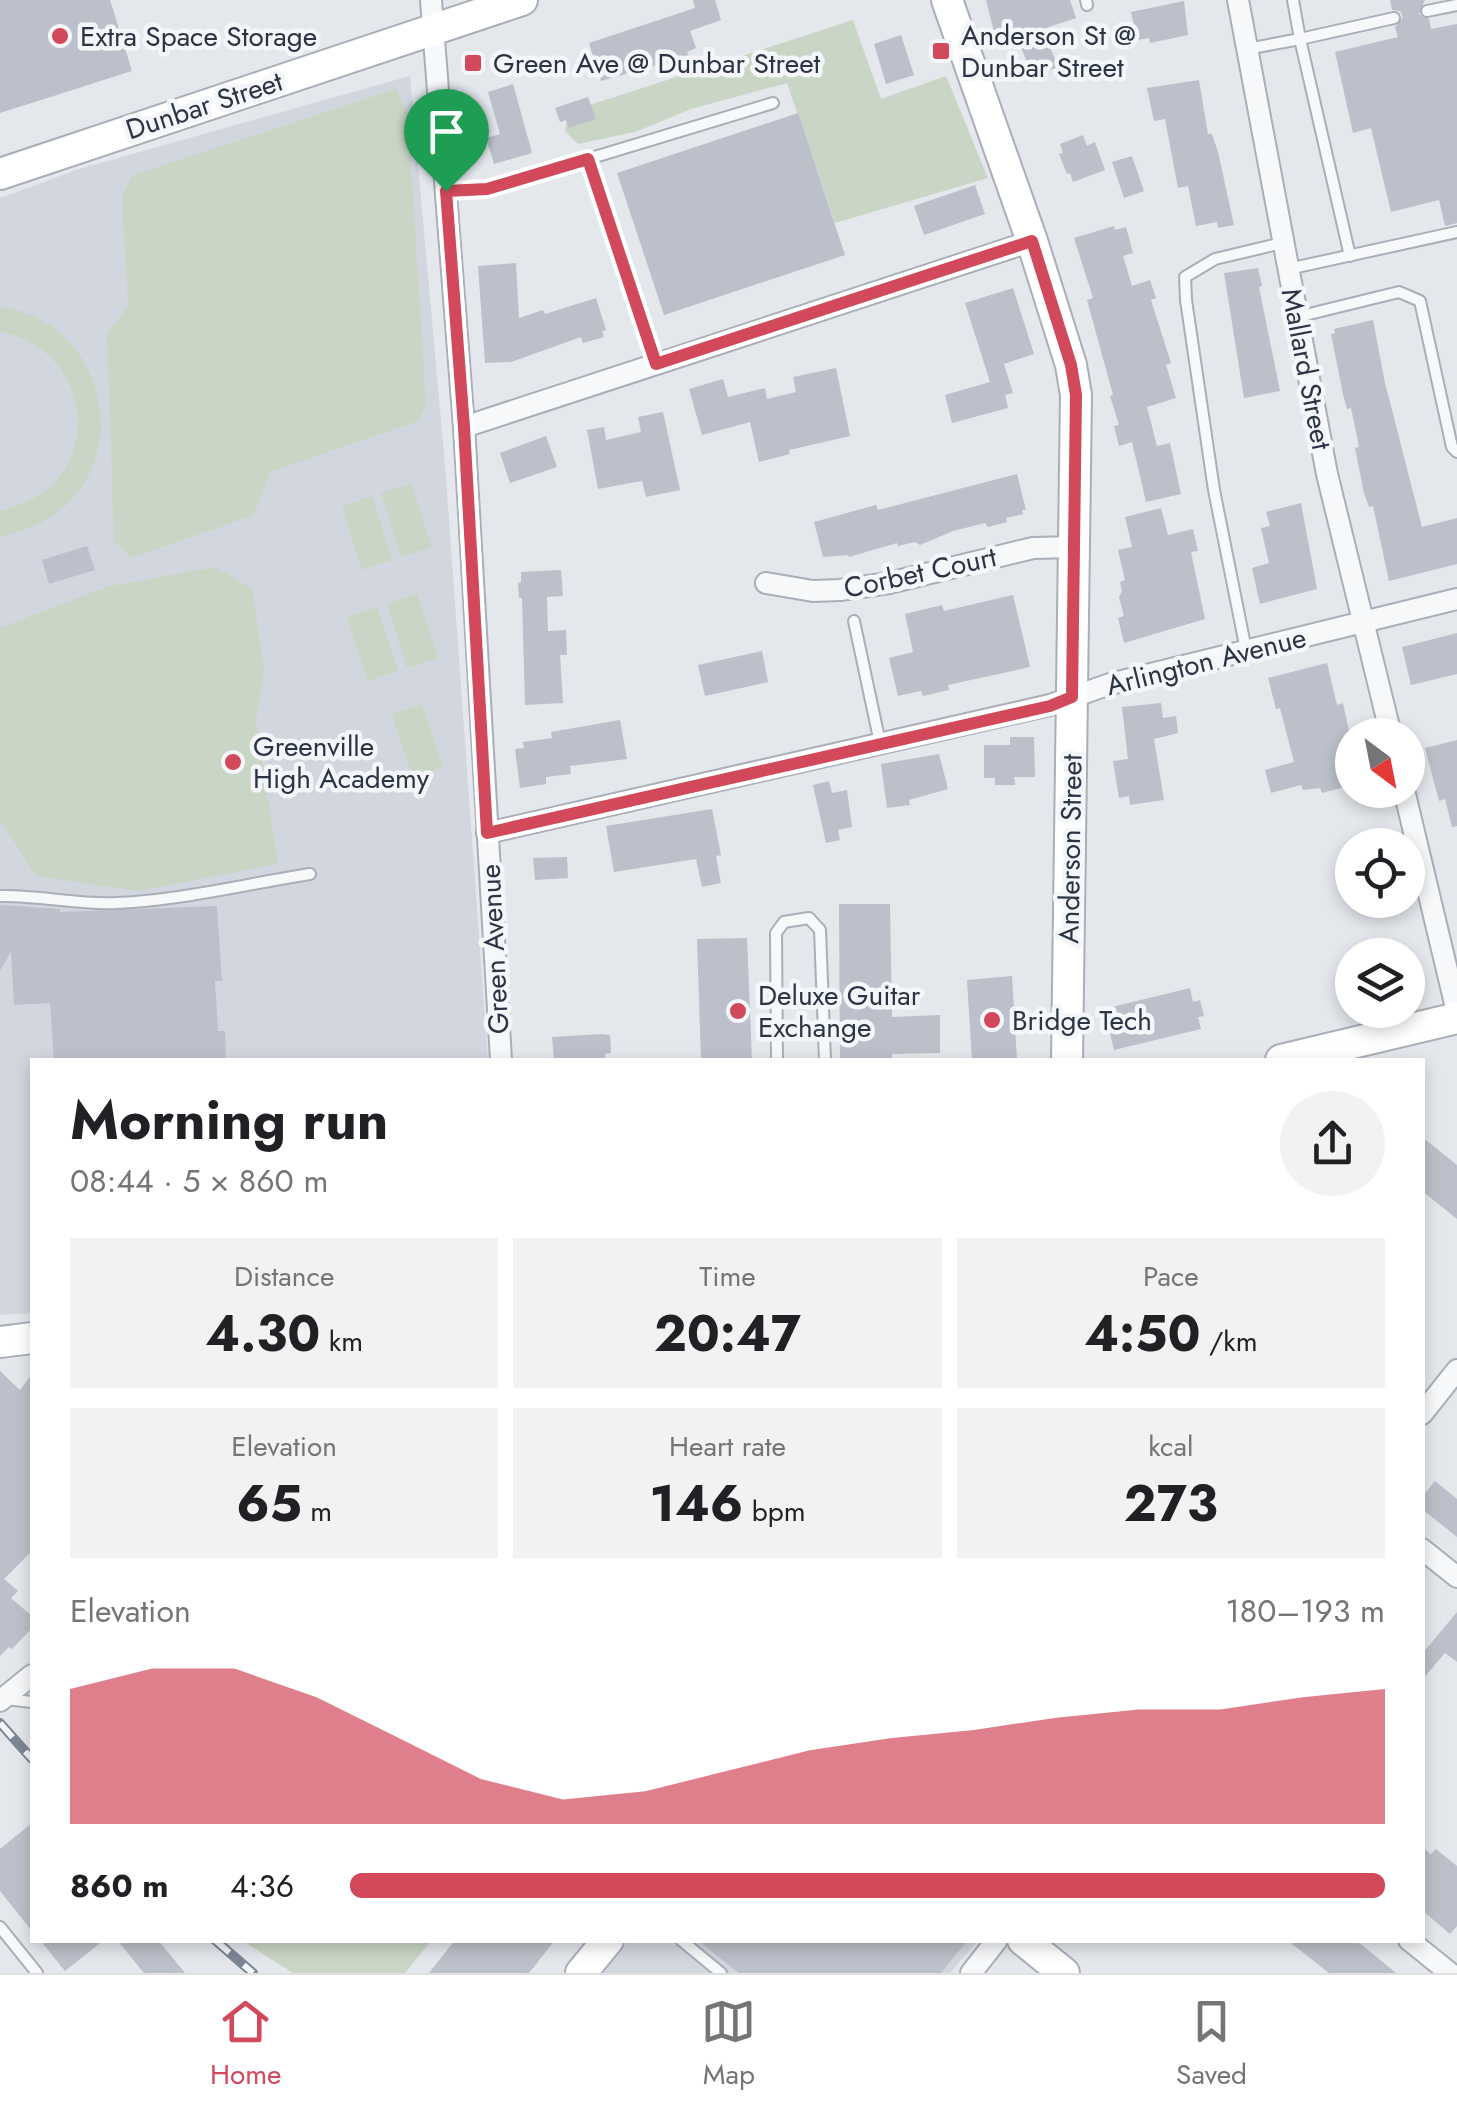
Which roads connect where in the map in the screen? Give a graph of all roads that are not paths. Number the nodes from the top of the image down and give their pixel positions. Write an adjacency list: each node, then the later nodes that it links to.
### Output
1 (431, 0): 9 (street, Green Avenue)
2 (522, 0): 9 (main road, Dunbar Street)
3 (946, 0): 17 (main road, Anderson Street)
4 (1238, 0): 11 (street, Mallard Street)
5 (1293, 0): 10 (lane)
6 (1457, 5): 7 (lane)
7 (1428, 11)
8 (1394, 18): 10 (lane)
9 (433, 31): 14 (main road, Dunbar Street); 15 (street, Green Avenue)
10 (1300, 39): 11 (lane); 19 (lane)
11 (1246, 49): 18 (street, Mallard Street)
12 (773, 103): 13 (lane)
13 (588, 159): 15 (lane); 22 (lane)
14 (0, 174)
15 (446, 191): 23 (street, Green Avenue)
16 (1457, 232): 19 (lane)
17 (1032, 241): 22 (street); 25 (main road, Anderson Street)
18 (1282, 244): 20 (street, Mallard Street); 30 (lane)
19 (1350, 256): 20 (lane)
20 (1287, 269): 21 (street, Mallard Street)
21 (1296, 317): 24 (lane); 29 (street, Mallard Street)
22 (656, 364): 23 (street)
23 (464, 427): 35 (street, Green Avenue)
24 (1457, 452)
25 (1074, 547): 26 (street, Corbet Court); 31 (main road, Anderson Street)
26 (766, 583)
27 (1457, 599): 29 (street, Arlington Avenue)
28 (854, 621): 33 (lane)
29 (1363, 622): 30 (street, Arlington Avenue); 32 (street, Mallard Street)
30 (1246, 650): 31 (street, Arlington Avenue)
31 (1072, 697): 33 (street, Arlington Avenue); 42 (main road, Anderson Street)
32 (1387, 718)
33 (880, 744): 35 (street, Arlington Avenue)
34 (1408, 808): 38 (street)
35 (487, 833): 39 (street, Green Avenue)
36 (310, 874): 37 (lane)
37 (0, 896)
38 (1457, 1015): 43 (main road)
39 (501, 1058)
40 (777, 1058): 41 (lane)
41 (825, 1058)
42 (1068, 1058)
43 (1289, 1058)
44 (30, 1338): 45 (main road)
45 (0, 1342)
46 (1457, 1370): 47 (street)
47 (1430, 1391)
48 (1425, 1551): 49 (street)
49 (1457, 1577)
50 (30, 1676): 51 (street)
51 (2, 1700): 52 (lane)
52 (30, 1702)
53 (0, 1927): 59 (lane)
54 (606, 1943): 60 (main road)
55 (685, 1943): 61 (lane)
56 (995, 1943): 62 (street)
57 (1027, 1943): 63 (main road)
58 (1413, 1943): 64 (street)
59 (37, 1973)
60 (581, 1973)
61 (722, 1973)
62 (971, 1973)
63 (1064, 1973)
64 (1450, 1973)

